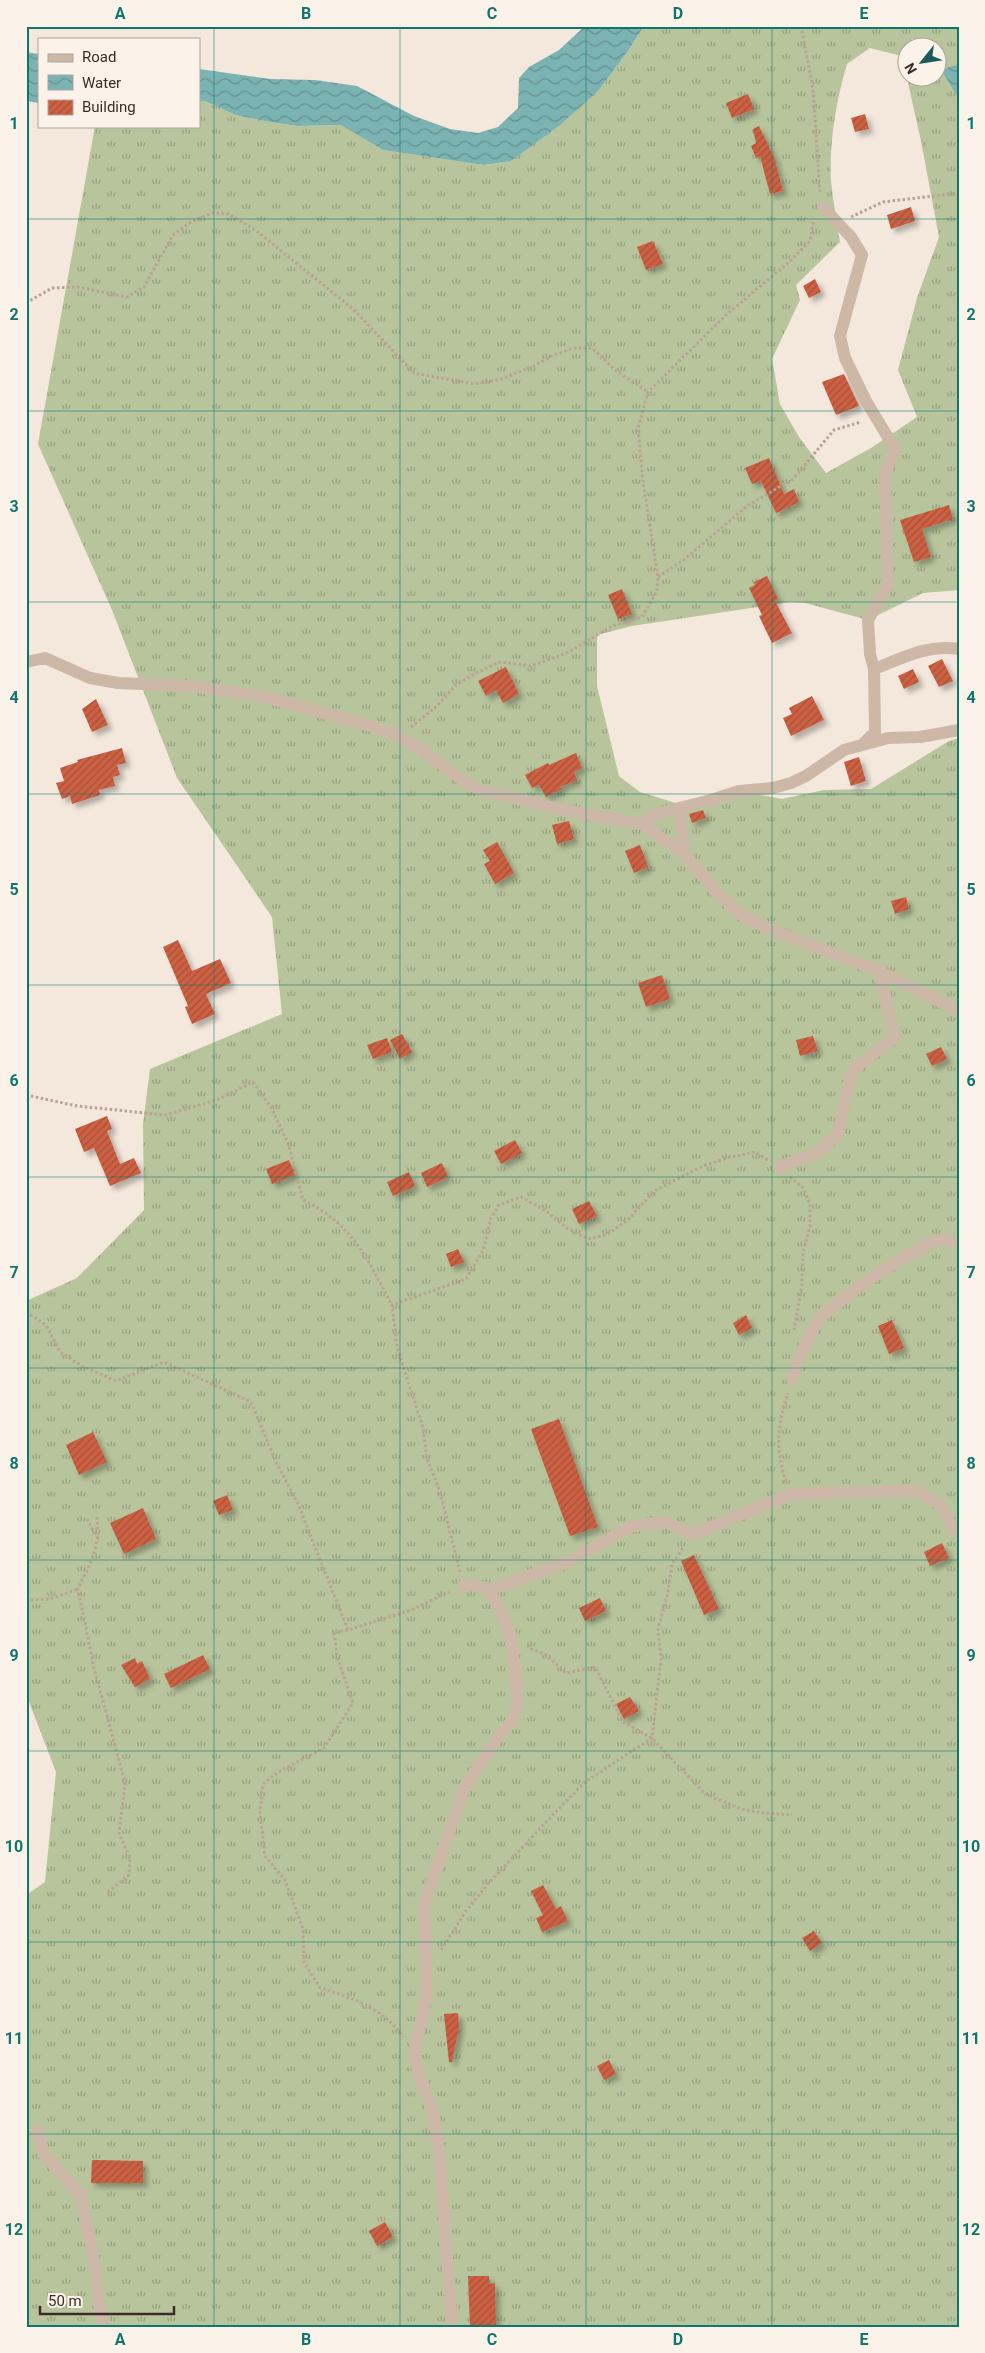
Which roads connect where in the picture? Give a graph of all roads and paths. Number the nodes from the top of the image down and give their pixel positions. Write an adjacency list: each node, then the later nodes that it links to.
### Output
1 (801, 26): 3 (path)
2 (959, 193): 4 (path)
3 (823, 207): 4 (street); 6 (path)
4 (851, 237): 7 (street)
5 (26, 303): 6 (path)
6 (648, 392): 8 (path)
7 (876, 417): 8 (path); 11 (street)
8 (658, 577): 13 (path)
9 (959, 649): 11 (street)
10 (26, 662): 13 (street)
11 (874, 669): 14 (street)
12 (959, 730): 14 (street)
13 (399, 736): 16 (street)
14 (862, 745): 15 (street)
15 (679, 808): 16 (street); 17 (street)
16 (642, 824): 17 (street)
17 (685, 856): 18 (street)
18 (878, 970): 19 (street); 21 (street)
19 (959, 1011)
20 (26, 1095): 23 (path)
21 (779, 1167): 23 (path); 25 (path)
22 (959, 1244): 26 (street)
23 (392, 1305): 33 (path)
24 (26, 1312): 37 (path)
25 (793, 1339)
26 (792, 1379): 27 (path)
27 (790, 1494): 30 (street); 31 (street)
28 (97, 1518): 32 (path)
29 (86, 1519): 32 (path)
30 (959, 1533)
31 (692, 1535): 35 (street); 39 (path)
32 (98, 1537): 34 (path)
33 (463, 1586): 35 (street); 37 (path)
34 (78, 1589): 36 (path); 41 (path)
35 (486, 1590): 43 (street)
36 (26, 1600)
37 (348, 1630): 43 (path)
38 (524, 1640): 39 (path)
39 (652, 1738): 40 (path); 42 (path)
40 (792, 1815)
41 (108, 1892)
42 (439, 1953)
43 (414, 2053): 46 (street)
44 (38, 2131): 45 (street)
45 (106, 2327)
46 (452, 2327)

